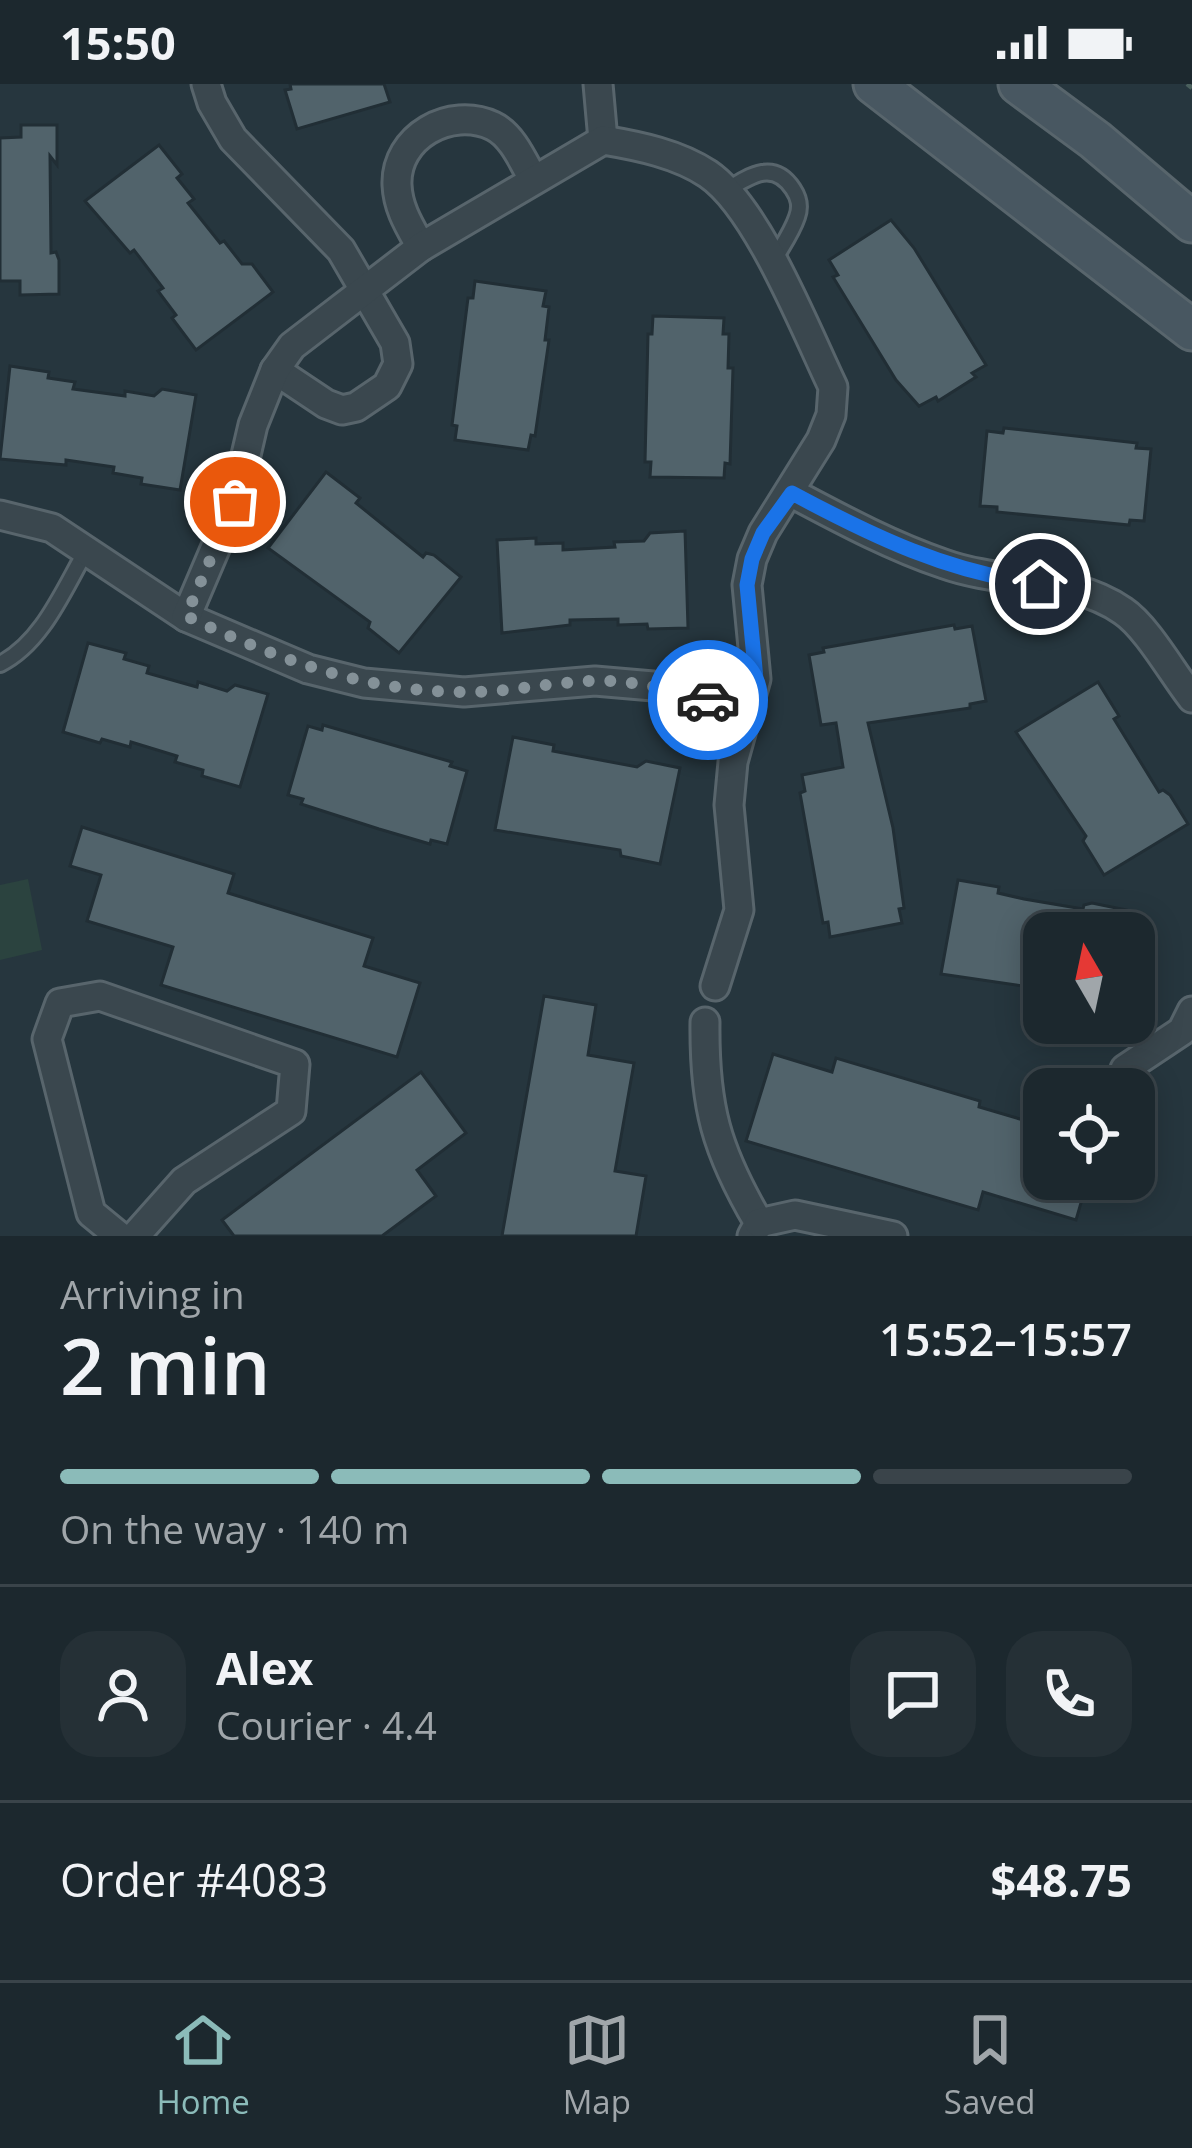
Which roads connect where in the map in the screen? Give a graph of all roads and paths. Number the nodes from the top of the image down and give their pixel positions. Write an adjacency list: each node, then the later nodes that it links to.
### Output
1 (206, 84): 11 (street)
2 (598, 84): 5 (street)
3 (874, 84): 12 (main road)
4 (1019, 84): 8 (main road)
5 (603, 140): 6 (street); 7 (street)
6 (533, 178): 9 (street); 9 (street)
7 (727, 190): 10 (street); 10 (lane)
8 (1192, 222)
9 (421, 247): 11 (street)
10 (773, 263): 14 (street)
11 (363, 291): 13 (street); 13 (street)
12 (1192, 330)
13 (275, 370): 17 (street)
14 (792, 493): 19 (street); 20 (street)
15 (0, 515): 16 (street)
16 (86, 551): 17 (street); 18 (lane)
17 (186, 616): 20 (street)
18 (0, 664)
19 (1192, 698)
20 (746, 717): 21 (street)
21 (715, 986): 23 (lane)
22 (1192, 1011): 24 (street)
23 (704, 1022): 25 (street)
24 (1126, 1068)
25 (755, 1230): 28 (street)
26 (118, 1236): 27 (street)
27 (136, 1236)
28 (893, 1236)

